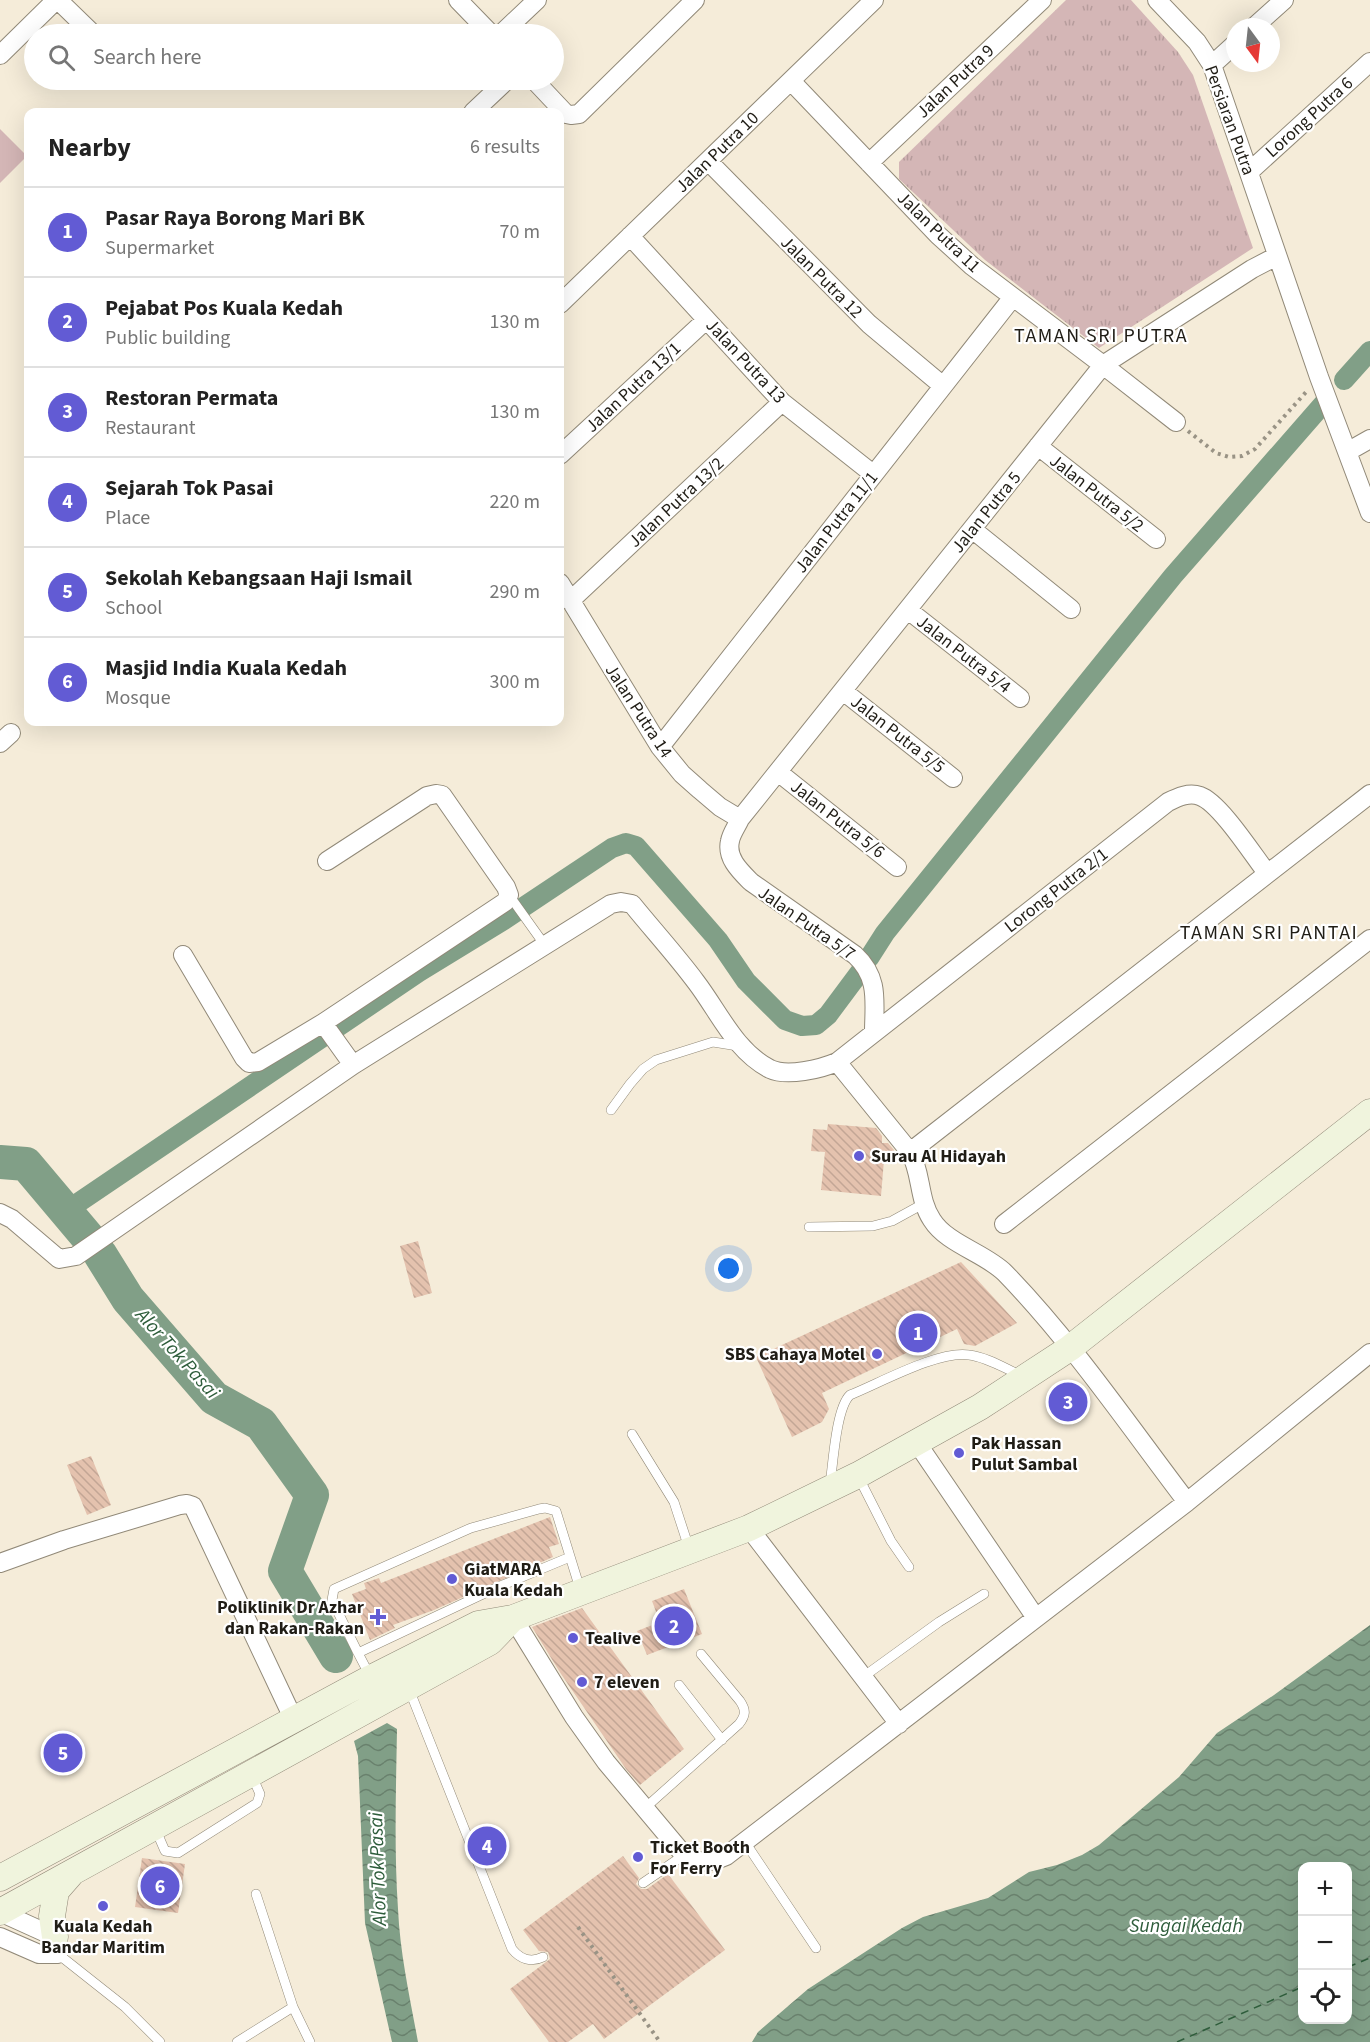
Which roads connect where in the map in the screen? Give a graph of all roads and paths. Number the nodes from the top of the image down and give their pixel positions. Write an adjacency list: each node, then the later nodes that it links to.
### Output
1 (57, 0): 10 (street); 11 (street)
2 (458, 0): 12 (street)
3 (537, 0): 13 (street)
4 (695, 0): 24 (street)
5 (874, 0): 19 (street, Jalan Putra 10)
6 (1042, 0): 26 (street, Jalan Putra 9)
7 (1157, 0): 18 (street, Persiaran Putra)
8 (1284, 0): 9 (street)
9 (1264, 18)
10 (32, 24)
11 (82, 24)
12 (481, 24)
13 (512, 24)
14 (24, 32): 16 (street)
15 (1226, 52): 18 (street)
16 (0, 55)
17 (1370, 62): 27 (street, Lorong Putra 6)
18 (1212, 65): 27 (street, Persiaran Putra)
19 (791, 81): 25 (street, Jalan Putra 10); 26 (street, Jalan Putra 11)
20 (496, 90): 22 (street)
21 (543, 90): 23 (street)
22 (477, 108)
23 (560, 108)
24 (564, 112)
25 (708, 160): 28 (street, Jalan Putra 10); 35 (street, Jalan Putra 12)
26 (869, 163): 30 (street, Jalan Putra 11)
27 (1249, 172): 29 (street, Persiaran Putra)
28 (630, 236): 31 (street, Jalan Putra 10); 32 (street, Jalan Putra 13)
29 (1277, 256): 33 (street, Jalan Putra 5); 34 (street, Persiaran Putra)
30 (1012, 297): 33 (street, Jalan Putra 11); 35 (street, Jalan Putra 11/1)
31 (564, 300)
32 (706, 320): 36 (street, Jalan Putra 13); 40 (street, Jalan Putra 13/1)
33 (1103, 365): 37 (street, Jalan Putra 11); 39 (street, Jalan Putra 5)
34 (1319, 377): 37 (path); 41 (street, Persiaran Putra)
35 (943, 386): 42 (street, Jalan Putra 11/1)
36 (782, 402): 42 (street, Jalan Putra 13); 48 (street, Jalan Putra 13/2)
37 (1176, 422)
38 (1370, 439): 41 (street)
39 (1038, 446): 45 (street, Jalan Putra 5); 46 (street, Jalan Putra 5/2)
40 (564, 451)
41 (1347, 452): 43 (street, Persiaran Putra)
42 (873, 474): 53 (street, Jalan Putra 11/1)
43 (1365, 482): 44 (street, Persiaran Putra)
44 (1370, 513)
45 (972, 529): 49 (street); 50 (street, Jalan Putra 5)
46 (1156, 539)
47 (564, 590): 48 (street, Jalan Putra 14)
48 (570, 601): 53 (street, Jalan Putra 14)
49 (1071, 609)
50 (908, 610): 51 (street, Jalan Putra 5); 52 (street, Jalan Putra 5/4)
51 (843, 691): 54 (street, Jalan Putra 5); 55 (street, Jalan Putra 5/5)
52 (1020, 698)
53 (660, 747): 57 (street, Jalan Putra 14)
54 (778, 772): 57 (street, Jalan Putra 5); 59 (street, Jalan Putra 5/6)
55 (953, 778)
56 (1370, 794): 60 (street)
57 (741, 819): 66 (street, Jalan Putra 5/7)
58 (327, 861): 61 (street)
59 (897, 867)
60 (1267, 873): 66 (street, Lorong Putra 2/1); 72 (street)
61 (513, 901): 63 (lane); 65 (street)
62 (1370, 939): 75 (street)
63 (544, 944): 67 (street); 69 (street)
64 (183, 955): 65 (street)
65 (328, 1030): 69 (street)
66 (874, 1033): 68 (street, Lorong Putra 2/1)
67 (741, 1046): 68 (street); 70 (lane)
68 (837, 1062): 72 (street)
69 (353, 1065): 74 (street)
70 (611, 1110)
71 (1370, 1112): 77 (main road)
72 (910, 1152): 73 (street)
73 (923, 1204): 76 (lane); 77 (street)
74 (0, 1213)
75 (1004, 1224)
76 (809, 1227)
77 (1070, 1348): 79 (main road); 84 (street)
78 (1370, 1353): 84 (street)
79 (1026, 1378): 81 (main road); 83 (lane)
80 (632, 1434): 86 (lane)
81 (917, 1443): 82 (main road); 93 (street)
82 (858, 1475): 83 (main road); 89 (lane)
83 (829, 1490): 85 (main road)
84 (1187, 1502): 93 (street)
85 (749, 1528): 86 (main road); 96 (street)
86 (690, 1550): 90 (main road)
87 (570, 1557): 90 (lane); 94 (lane); 94 (lane)
88 (0, 1563): 100 (street)
89 (909, 1567)
90 (581, 1592): 92 (main road)
91 (984, 1594): 96 (lane)
92 (513, 1618): 97 (main road); 99 (main road); 103 (street)
93 (1036, 1618): 101 (street)
94 (358, 1653): 97 (lane)
95 (701, 1654): 102 (lane)
96 (863, 1677): 101 (street)
97 (371, 1678): 100 (main road)
98 (679, 1685): 102 (lane)
99 (408, 1687): 106 (main road); 115 (lane)
100 (293, 1718): 107 (main road)
101 (899, 1724): 104 (street)
102 (722, 1740): 103 (lane)
103 (645, 1808): 105 (street)
104 (745, 1842): 105 (street); 114 (lane)
105 (684, 1855): 108 (lane)
106 (72, 1873): 110 (main road); 113 (main road)
107 (0, 1878)
108 (643, 1883)
109 (256, 1894): 116 (lane)
110 (0, 1912): 113 (street)
111 (578, 1927): 120 (path)
112 (0, 1937): 113 (street)
113 (56, 1946): 117 (lane)
114 (816, 1948)
115 (543, 1957)
116 (293, 2007): 118 (lane); 119 (lane)
117 (160, 2042)
118 (237, 2042)
119 (310, 2042)
120 (660, 2042)

